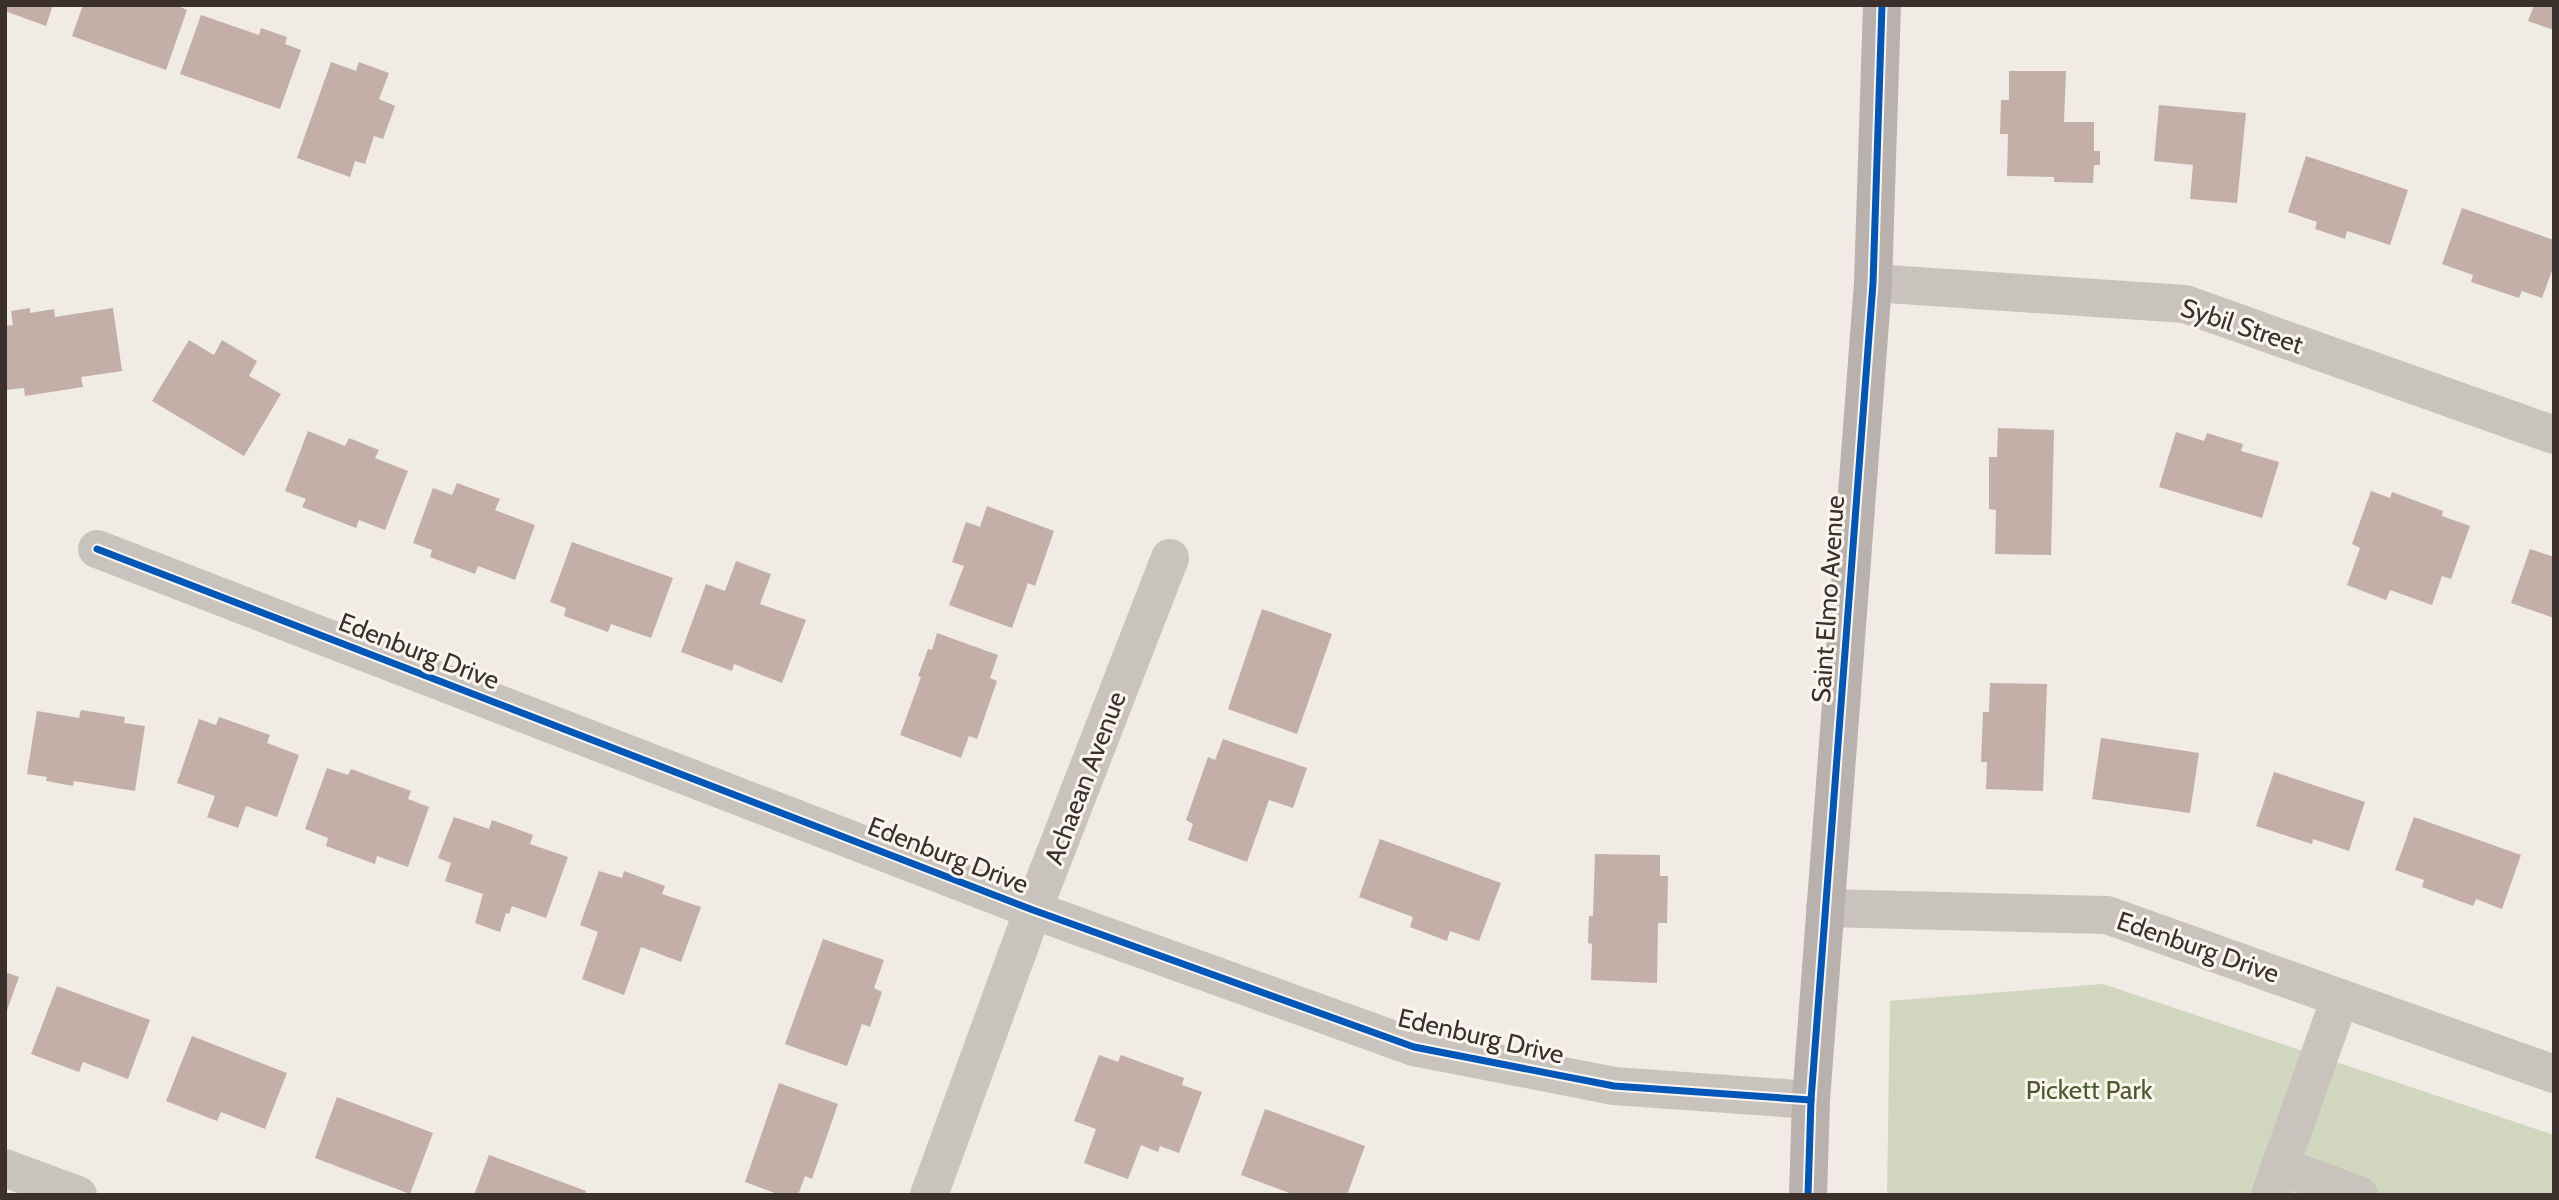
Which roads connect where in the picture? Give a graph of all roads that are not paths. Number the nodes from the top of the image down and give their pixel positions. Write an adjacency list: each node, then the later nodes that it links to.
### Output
1 (1882, 5): 2 (main road, Saint Elmo Avenue)
2 (1873, 283): 3 (street, Sybil Street); 6 (main road, Saint Elmo Avenue)
3 (2554, 435)
4 (97, 549): 7 (street, Edenburg Drive)
5 (1170, 558): 7 (street, Achaean Avenue)
6 (1825, 908): 8 (street, Edenburg Drive); 10 (main road, Saint Elmo Avenue)
7 (1033, 910): 10 (street, Edenburg Drive); 14 (street, Achaean Avenue)
8 (2340, 998): 9 (street, Edenburg Drive); 12 (street)
9 (2554, 1074)
10 (1811, 1100): 15 (main road, Saint Elmo Avenue)
11 (5, 1168): 13 (street)
12 (2275, 1180): 16 (street)
13 (78, 1195)
14 (929, 1195)
15 (1808, 1195)
16 (2359, 1195)

